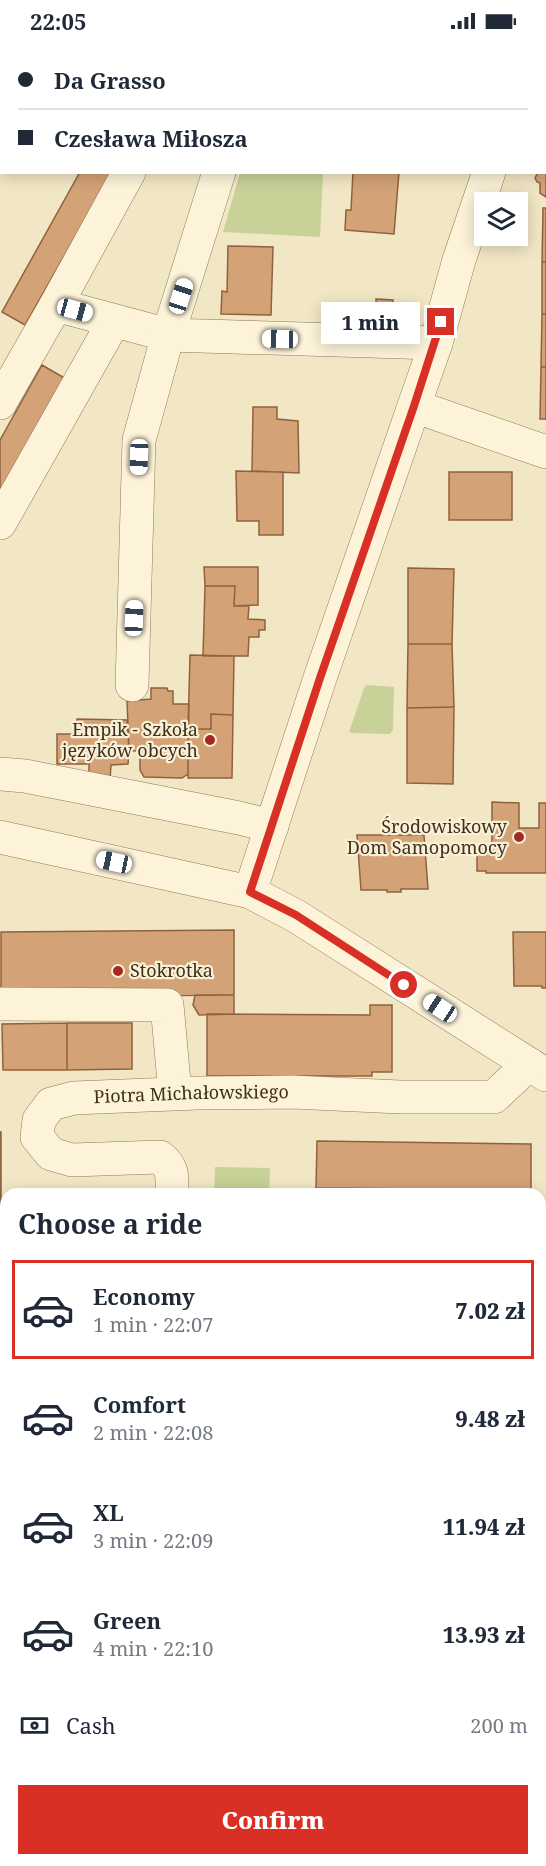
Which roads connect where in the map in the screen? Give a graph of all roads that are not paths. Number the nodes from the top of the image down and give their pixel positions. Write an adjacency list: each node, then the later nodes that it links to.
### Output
1 (128, 174): 4 (street)
2 (218, 174): 6 (street)
3 (488, 174): 7 (street)
4 (56, 305): 5 (street); 8 (street)
5 (114, 321): 6 (street); 11 (street)
6 (168, 335): 7 (street); 12 (street)
7 (436, 343): 9 (street)
8 (0, 403)
9 (414, 406): 10 (street); 14 (street)
10 (546, 452)
11 (0, 523)
12 (132, 685)
13 (0, 774): 14 (street)
14 (272, 826): 16 (street)
15 (0, 837): 16 (street)
16 (250, 892): 18 (street)
17 (0, 1004): 19 (street)
18 (538, 1070): 19 (street, Piotra Michałowskiego)
19 (175, 1093): 20 (street, Piotra Michałowskiego)
20 (172, 1188)

